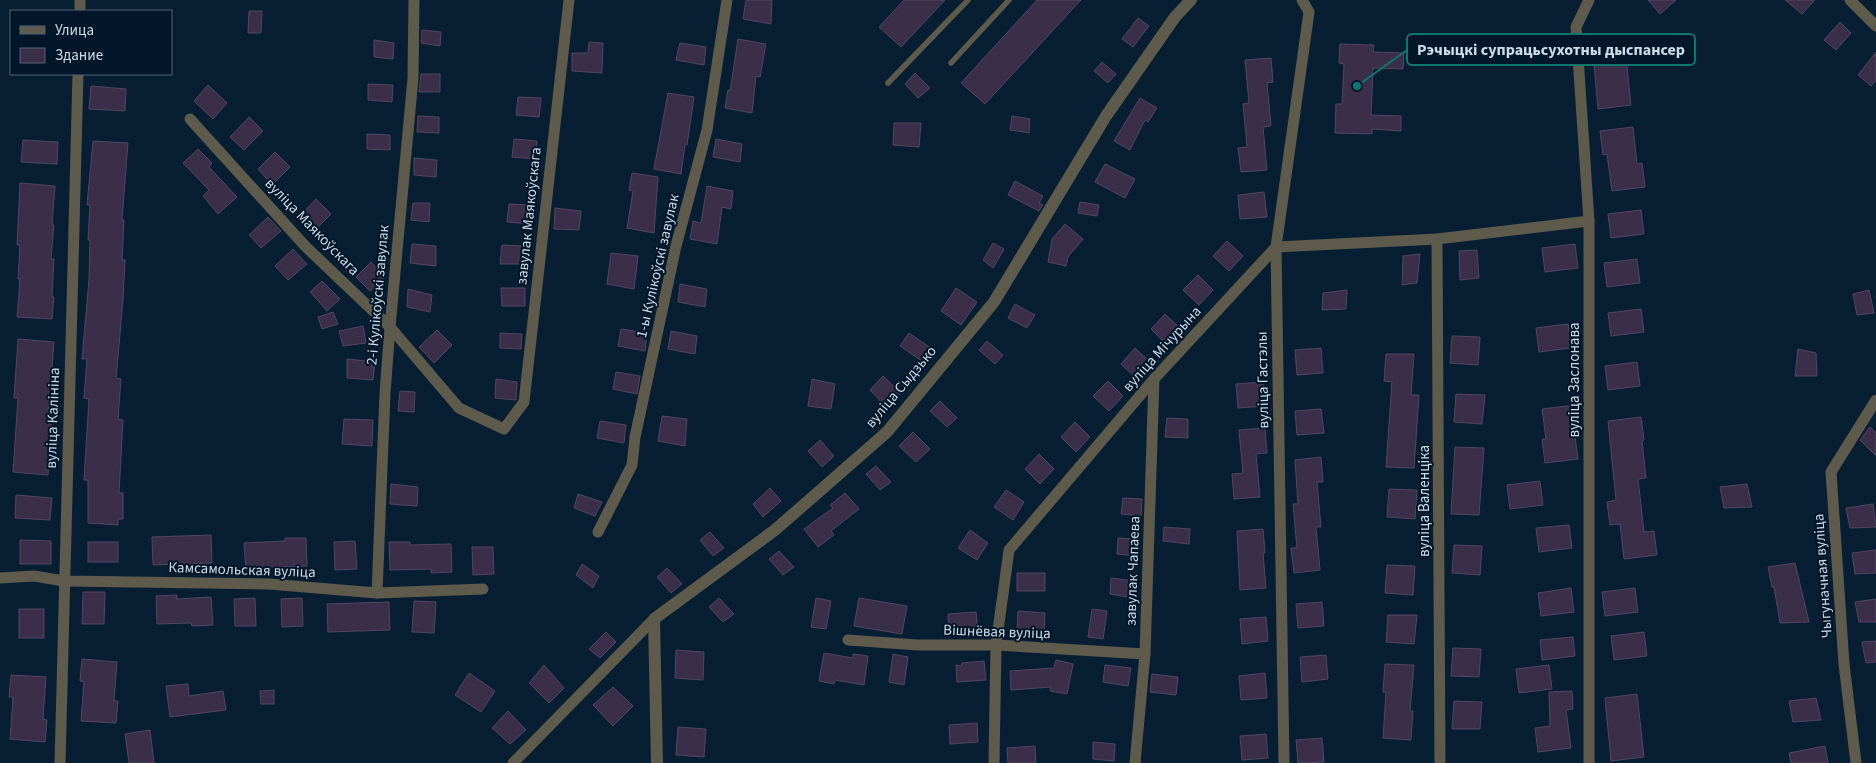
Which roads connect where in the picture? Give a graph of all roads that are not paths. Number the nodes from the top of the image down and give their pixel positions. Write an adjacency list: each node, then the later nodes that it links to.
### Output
1 (414, 0): 18 (street, 2-і Кулікоўскі завулак)
2 (569, 0): 21 (street, завулак Маякоўскага)
3 (727, 0): 22 (street, 1-ы Кулікоўскі завулак)
4 (968, 0): 13 (lane)
5 (1009, 0): 11 (lane)
6 (1191, 0): 27 (street, вуліца Сыдзько)
7 (1302, 0): 17 (street, вуліца Гастэлы)
8 (1589, 0): 15 (street, вуліца Заслонава)
9 (1850, 0): 10 (street)
10 (1874, 21)
11 (951, 63)
12 (78, 75): 24 (street, вуліца Калініна)
13 (888, 83)
14 (190, 119): 18 (street, вуліца Маякоўскага)
15 (1589, 220): 16 (street); 38 (street, вуліца Заслонава)
16 (1437, 239): 17 (street); 37 (street, вуліца Валенціка)
17 (1276, 247): 19 (street, вуліца Мічурына); 36 (street, вуліца Гастэлы)
18 (390, 327): 21 (street, вуліца Маякоўскага); 26 (street, 2-і Кулікоўскі завулак)
19 (1154, 379): 29 (street, вуліца Мічурына); 30 (street, завулак Чапаева)
20 (1876, 400): 39 (street, Чыгуначная вуліца)
21 (504, 428)
22 (598, 532)
23 (0, 578): 24 (street, Камсамольская вуліца)
24 (64, 581): 26 (street, Камсамольская вуліца); 31 (street, вуліца Калініна)
25 (483, 589): 26 (street, Камсамольская вуліца)
26 (377, 592)
27 (654, 620): 32 (street); 33 (street)
28 (848, 640): 29 (street, Вішнёвая вуліца)
29 (996, 645): 30 (street, Вішнёвая вуліца); 34 (street, вуліца Мічурына)
30 (1145, 654): 35 (street, завулак Чапаева)
31 (60, 763)
32 (513, 763)
33 (657, 763)
34 (994, 763)
35 (1135, 763)
36 (1284, 763)
37 (1440, 763)
38 (1590, 763)
39 (1856, 763)

